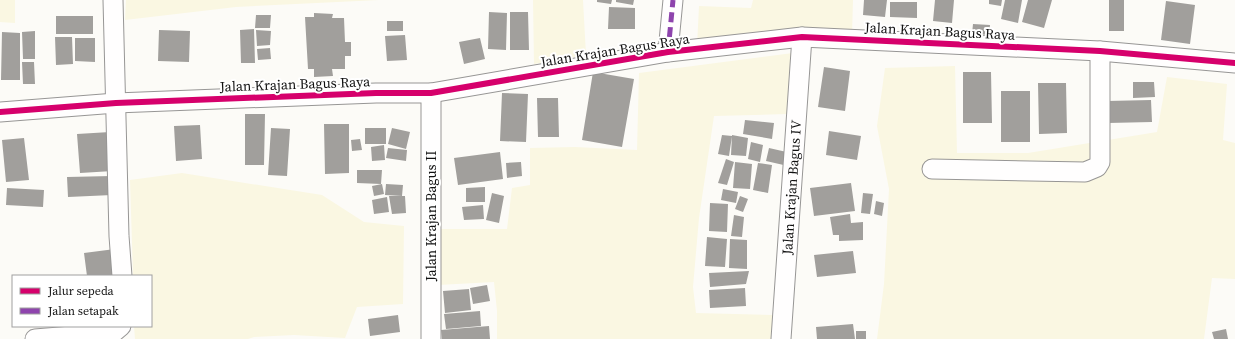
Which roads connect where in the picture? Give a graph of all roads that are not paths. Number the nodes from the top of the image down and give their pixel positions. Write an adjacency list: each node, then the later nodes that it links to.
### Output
1 (113, 0): 8 (street)
2 (673, 0): 4 (street)
3 (802, 37): 4 (street, Jalan Krajan Bagus Raya); 5 (street, Jalan Krajan Bagus Raya); 15 (street, Jalan Krajan Bagus IV)
4 (668, 52): 7 (street, Jalan Krajan Bagus Raya)
5 (1100, 52): 6 (street, Jalan Krajan Bagus Raya); 10 (street)
6 (1235, 62)
7 (431, 93): 8 (street, Jalan Krajan Bagus Raya); 14 (street, Jalan Krajan Bagus II)
8 (116, 103): 9 (street, Jalan Krajan Bagus Raya); 11 (street)
9 (0, 112)
10 (932, 169)
11 (122, 275)
12 (119, 327): 13 (street)
13 (36, 339)
14 (431, 339)
15 (781, 339)

